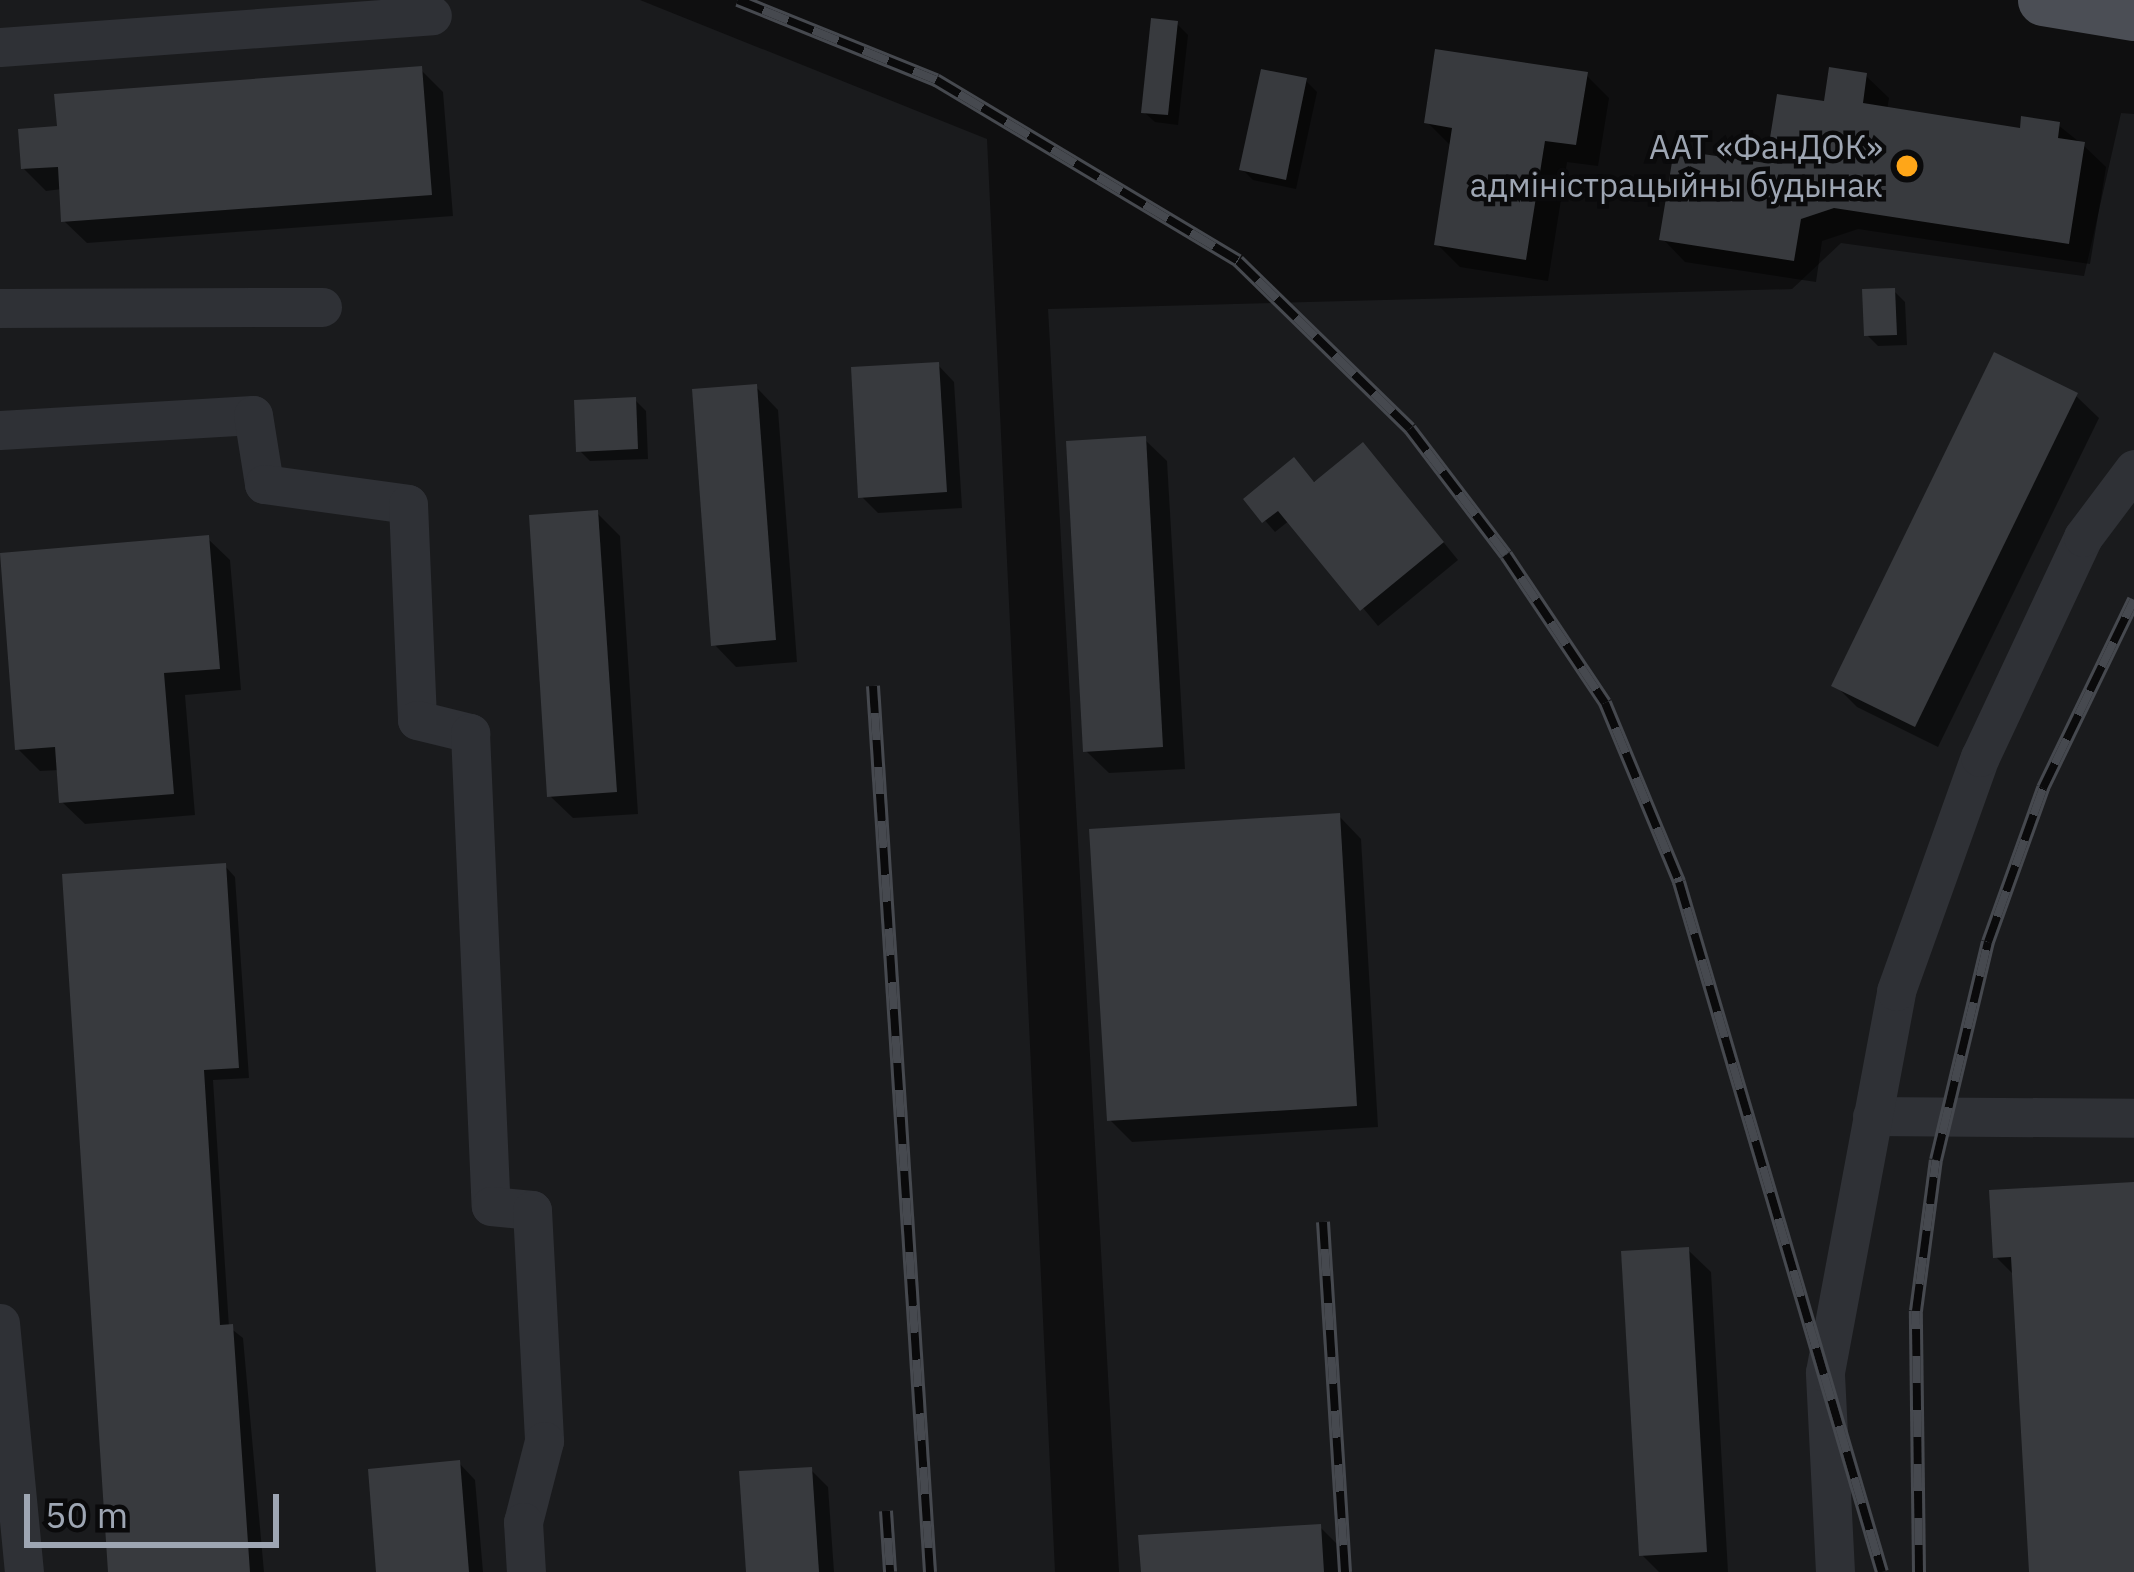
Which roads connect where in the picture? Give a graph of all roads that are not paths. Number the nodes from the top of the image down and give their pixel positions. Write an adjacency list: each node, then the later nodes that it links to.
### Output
1 (2043, 0): 3 (main road)
2 (432, 15): 4 (lane)
3 (2134, 15)
4 (0, 47)
5 (322, 307): 6 (lane)
6 (0, 308)
7 (0, 430): 14 (lane)
8 (2134, 469): 9 (lane)
9 (1872, 1117): 10 (lane); 15 (lane)
10 (2134, 1118)
11 (0, 1324): 12 (lane)
12 (9, 1514): 13 (lane)
13 (24, 1572)
14 (526, 1572)
15 (1835, 1572)

